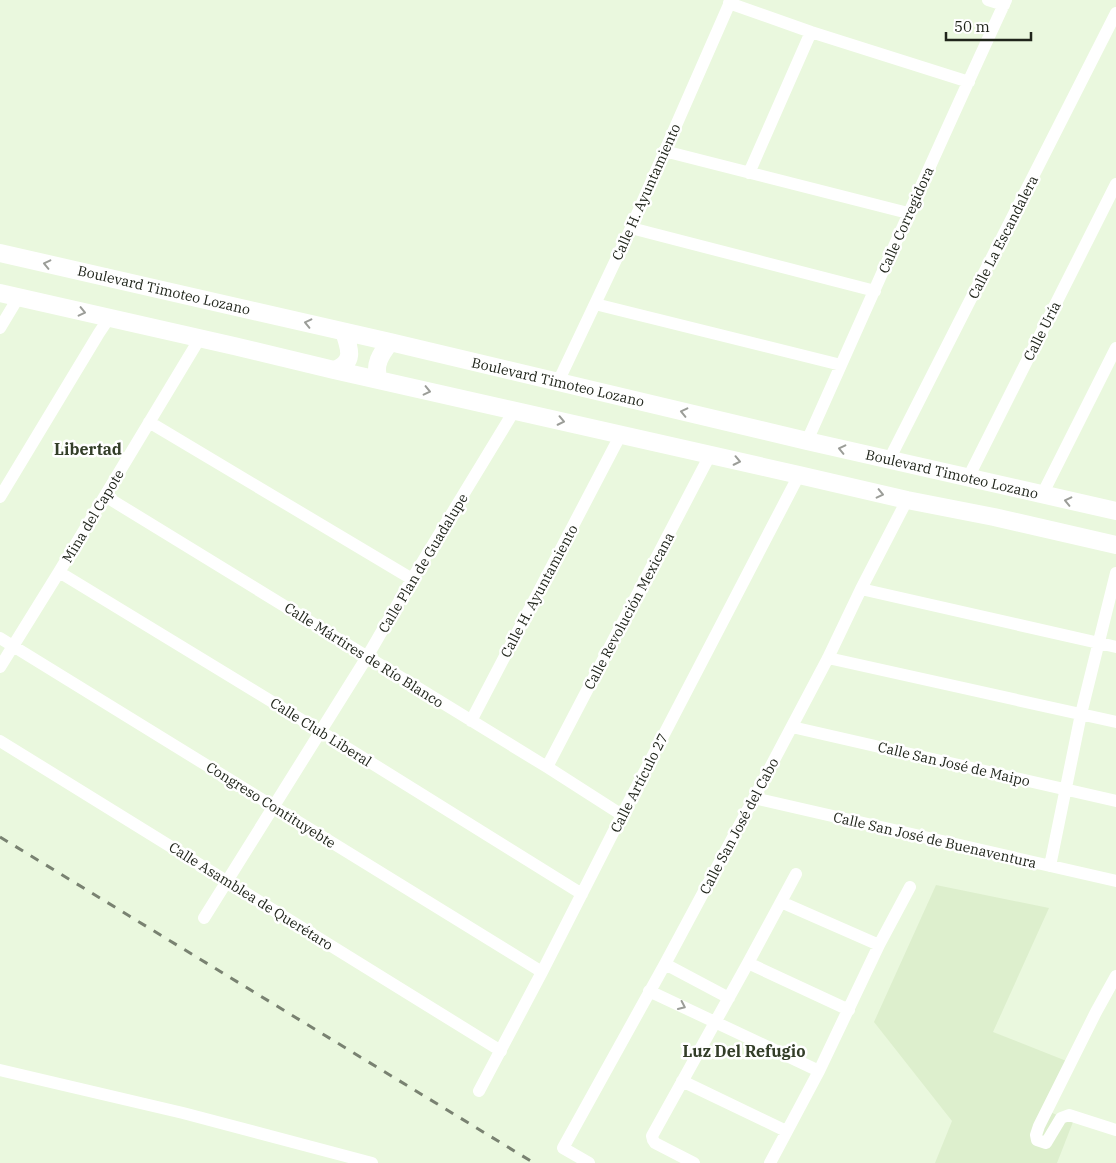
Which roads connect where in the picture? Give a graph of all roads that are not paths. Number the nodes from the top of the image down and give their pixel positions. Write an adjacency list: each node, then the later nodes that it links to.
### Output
1 (988, 0): 3 (street)
2 (730, 2): 5 (street); 7 (street, Calle H. Ayuntamiento)
3 (1005, 3): 6 (street, Calle Corregidora)
4 (1116, 13): 32 (street, Calle La Escandalera)
5 (811, 32): 6 (street); 8 (street)
6 (969, 82): 10 (street, Calle Corregidora)
7 (664, 151): 8 (street); 11 (street, Calle H. Ayuntamiento)
8 (749, 173): 10 (street)
9 (1116, 184): 34 (street, Calle Uría)
10 (908, 214): 13 (street, Calle Corregidora)
11 (631, 228): 13 (street); 16 (street, Calle H. Ayuntamiento)
12 (0, 253): 19 (main road, Boulevard Timoteo Lozano, one-way to 12)
13 (875, 292): 23 (street, Calle Corregidora)
14 (0, 293): 15 (main road)
15 (18, 298): 17 (main road, one-way to 17); 18 (street)
16 (595, 304): 23 (street); 26 (street, Calle H. Ayuntamiento)
17 (109, 318): 20 (main road); 37 (street)
18 (0, 328)
19 (344, 332): 21 (main road, Boulevard Timoteo Lozano); 24 (main road)
20 (200, 338): 24 (main road); 28 (street, Mina del Capote)
21 (390, 342): 25 (main road); 26 (main road, Boulevard Timoteo Lozano)
22 (1116, 348): 35 (street)
23 (841, 365): 30 (street, Calle Corregidora)
24 (334, 370): 25 (main road)
25 (379, 380): 27 (main road, one-way to 27)
26 (558, 382): 30 (main road, Boulevard Timoteo Lozano, one-way to 26)
27 (514, 410): 29 (main road, one-way to 29); 43 (street, Calle Plan de Guadalupe)
28 (150, 422): 36 (street, Mina del Capote); 43 (street)
29 (621, 434): 31 (main road); 53 (street, Calle H. Ayuntamiento)
30 (807, 441): 32 (main road, Boulevard Timoteo Lozano, one-way to 30)
31 (710, 455): 33 (main road, one-way to 33); 58 (street, Calle Revolución Mexicana)
32 (889, 460): 34 (main road, Boulevard Timoteo Lozano)
33 (799, 476): 38 (main road, one-way to 38); 63 (street, Calle Artículo 27)
34 (968, 478): 35 (main road, Boulevard Timoteo Lozano)
35 (1042, 495): 39 (main road, Boulevard Timoteo Lozano, one-way to 35)
36 (106, 496): 41 (street, Mina del Capote); 49 (street, Calle Mártires de Río Blanco)
37 (0, 497)
38 (907, 500): 40 (main road); 44 (street, Calle San José del Cabo)
39 (1116, 511)
40 (1116, 545)
41 (60, 572): 47 (street, Mina del Capote); 56 (street, Calle Club Liberal)
42 (1116, 573): 46 (street)
43 (412, 580): 49 (street, Calle Plan de Guadalupe)
44 (861, 589): 46 (street); 50 (street, Calle San José del Cabo)
45 (0, 638): 47 (street, Congreso Contituyebte)
46 (1100, 643): 48 (street); 52 (street)
47 (14, 646): 51 (street, Mina del Capote); 62 (street, Congreso Contituyebte)
48 (1116, 647)
49 (367, 657): 53 (street, Calle Mártires de Río Blanco); 56 (street, Calle Plan de Guadalupe)
50 (828, 658): 52 (street); 55 (street, Calle San José del Cabo)
51 (0, 667)
52 (1082, 714): 54 (street); 59 (street)
53 (471, 721): 58 (street, Calle Mártires de Río Blanco)
54 (1116, 722)
55 (792, 727): 59 (street, Calle San José de Maipo); 60 (street, Calle San José del Cabo)
56 (320, 731): 62 (street, Calle Plan de Guadalupe); 69 (street, Calle Club Liberal)
57 (0, 741): 67 (street, Calle Asamblea de Querétaro)
58 (547, 767): 63 (street, Calle Mártires de Río Blanco)
59 (1065, 789): 61 (street, Calle San José de Maipo); 64 (street)
60 (754, 798): 64 (street, Calle San José de Buenaventura); 74 (street, Calle San José del Cabo)
61 (1116, 801)
62 (274, 807): 67 (street, Calle Plan de Guadalupe); 75 (street, Congreso Contituyebte)
63 (622, 815): 69 (street, Calle Artículo 27)
64 (1050, 866): 66 (street, Calle San José de Buenaventura)
65 (796, 874): 70 (street)
66 (1116, 881)
67 (228, 882): 71 (street, Calle Plan de Guadalupe); 81 (street, Calle Asamblea de Querétaro)
68 (910, 887): 72 (street)
69 (582, 894): 75 (street, Calle Artículo 27)
70 (781, 902): 72 (street); 73 (street)
71 (204, 918)
72 (879, 946): 79 (street)
73 (748, 963): 78 (street); 79 (street)
74 (665, 964): 77 (street, Calle San José del Cabo); 78 (street)
75 (542, 972): 81 (street, Calle Artículo 27)
76 (1116, 976): 86 (street)
77 (649, 991): 80 (street, one-way to 80); 89 (street, Calle San José del Cabo)
78 (729, 998): 80 (street)
79 (849, 1010): 83 (street)
80 (716, 1022): 83 (street); 84 (street)
81 (501, 1051): 85 (street, Calle Artículo 27)
82 (0, 1070): 88 (street)
83 (819, 1072): 87 (street)
84 (682, 1081): 87 (street); 90 (street)
85 (479, 1091)
86 (1116, 1130)
87 (786, 1131): 91 (street)
88 (372, 1163)
89 (589, 1163)
90 (694, 1163)
91 (770, 1163)

